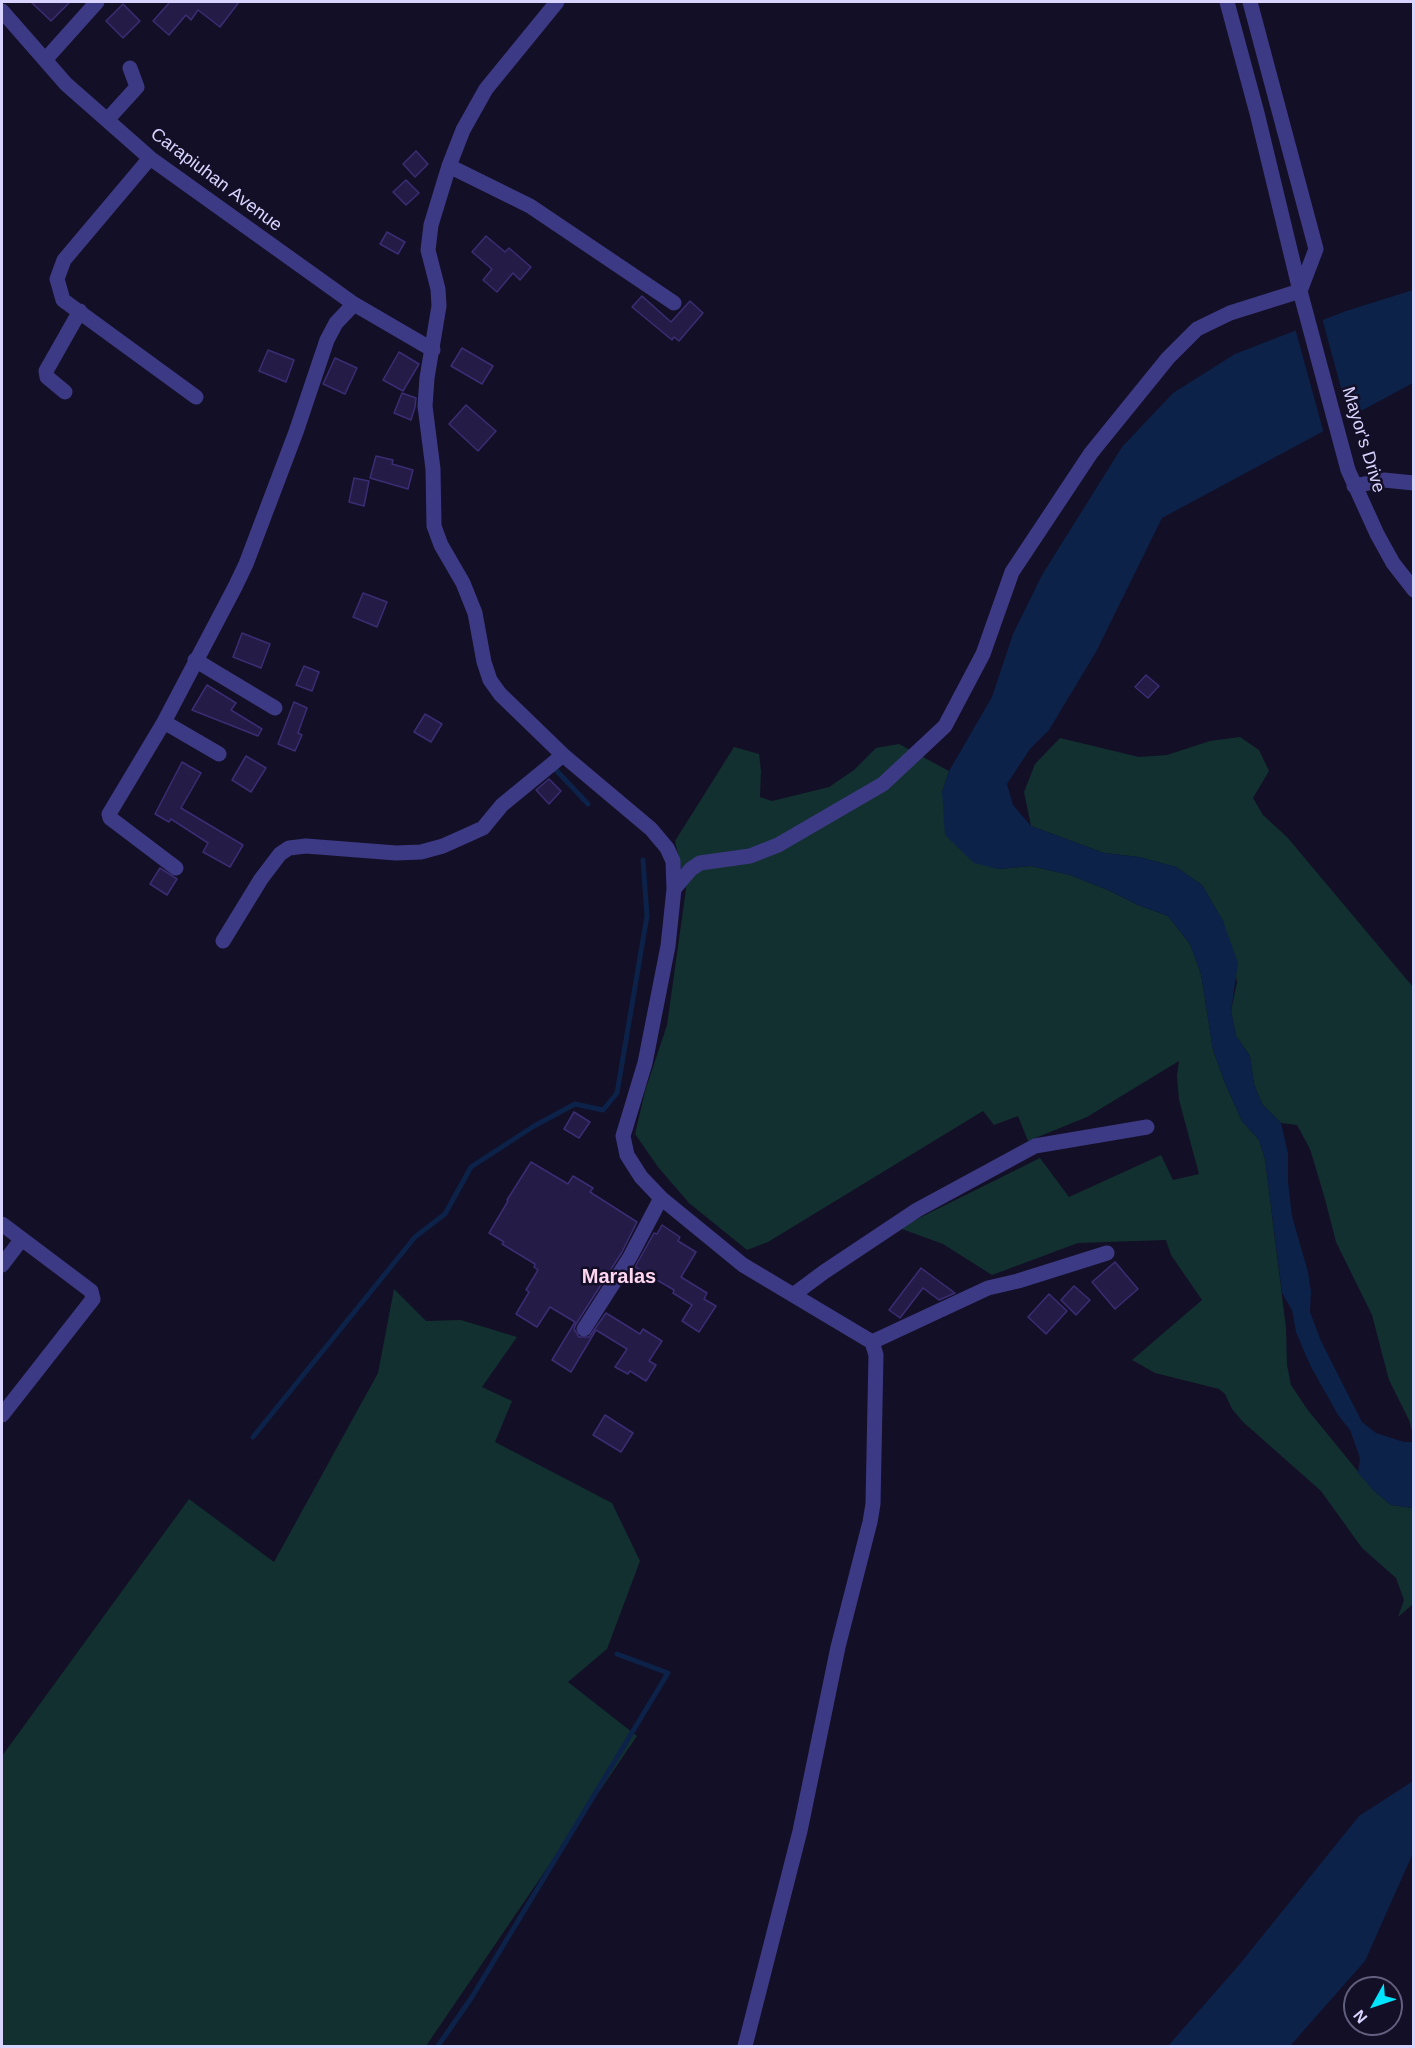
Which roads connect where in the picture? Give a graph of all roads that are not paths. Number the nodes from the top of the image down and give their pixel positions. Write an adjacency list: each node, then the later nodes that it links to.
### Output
1 (97, 2): 6 (street)
2 (557, 2): 10 (street)
3 (1227, 2): 11 (street, Mayor's Drive)
4 (1250, 2): 11 (street)
5 (2, 11): 6 (street, Carapiuhan Avenue)
6 (45, 60): 8 (street, Carapiuhan Avenue)
7 (130, 68): 8 (street)
8 (107, 120): 9 (street, Carapiuhan Avenue)
9 (150, 158): 13 (street, Carapiuhan Avenue); 14 (street)
10 (448, 166): 12 (street); 15 (street)
11 (1300, 291): 19 (street, Mayor's Drive); 27 (street)
12 (674, 303)
13 (354, 304): 15 (street, Carapiuhan Avenue); 21 (street)
14 (80, 311): 16 (street); 17 (street)
15 (433, 350): 25 (street)
16 (65, 392)
17 (196, 397)
18 (1413, 483): 19 (street)
19 (1354, 486): 20 (street, Mayor's Drive)
20 (1413, 590)
21 (195, 660): 22 (street); 23 (street)
22 (275, 708)
23 (164, 722): 24 (street); 26 (street)
24 (219, 754)
25 (563, 755): 27 (street); 28 (street)
26 (176, 868)
27 (674, 890): 30 (street)
28 (223, 941)
29 (1147, 1127): 35 (street)
30 (661, 1198): 35 (street); 36 (street)
31 (2, 1224): 32 (street)
32 (21, 1240): 34 (street); 38 (street)
33 (1107, 1253): 37 (street)
34 (2, 1265)
35 (793, 1295): 37 (street)
36 (584, 1329)
37 (872, 1342): 39 (street)
38 (2, 1415)
39 (745, 2046)

